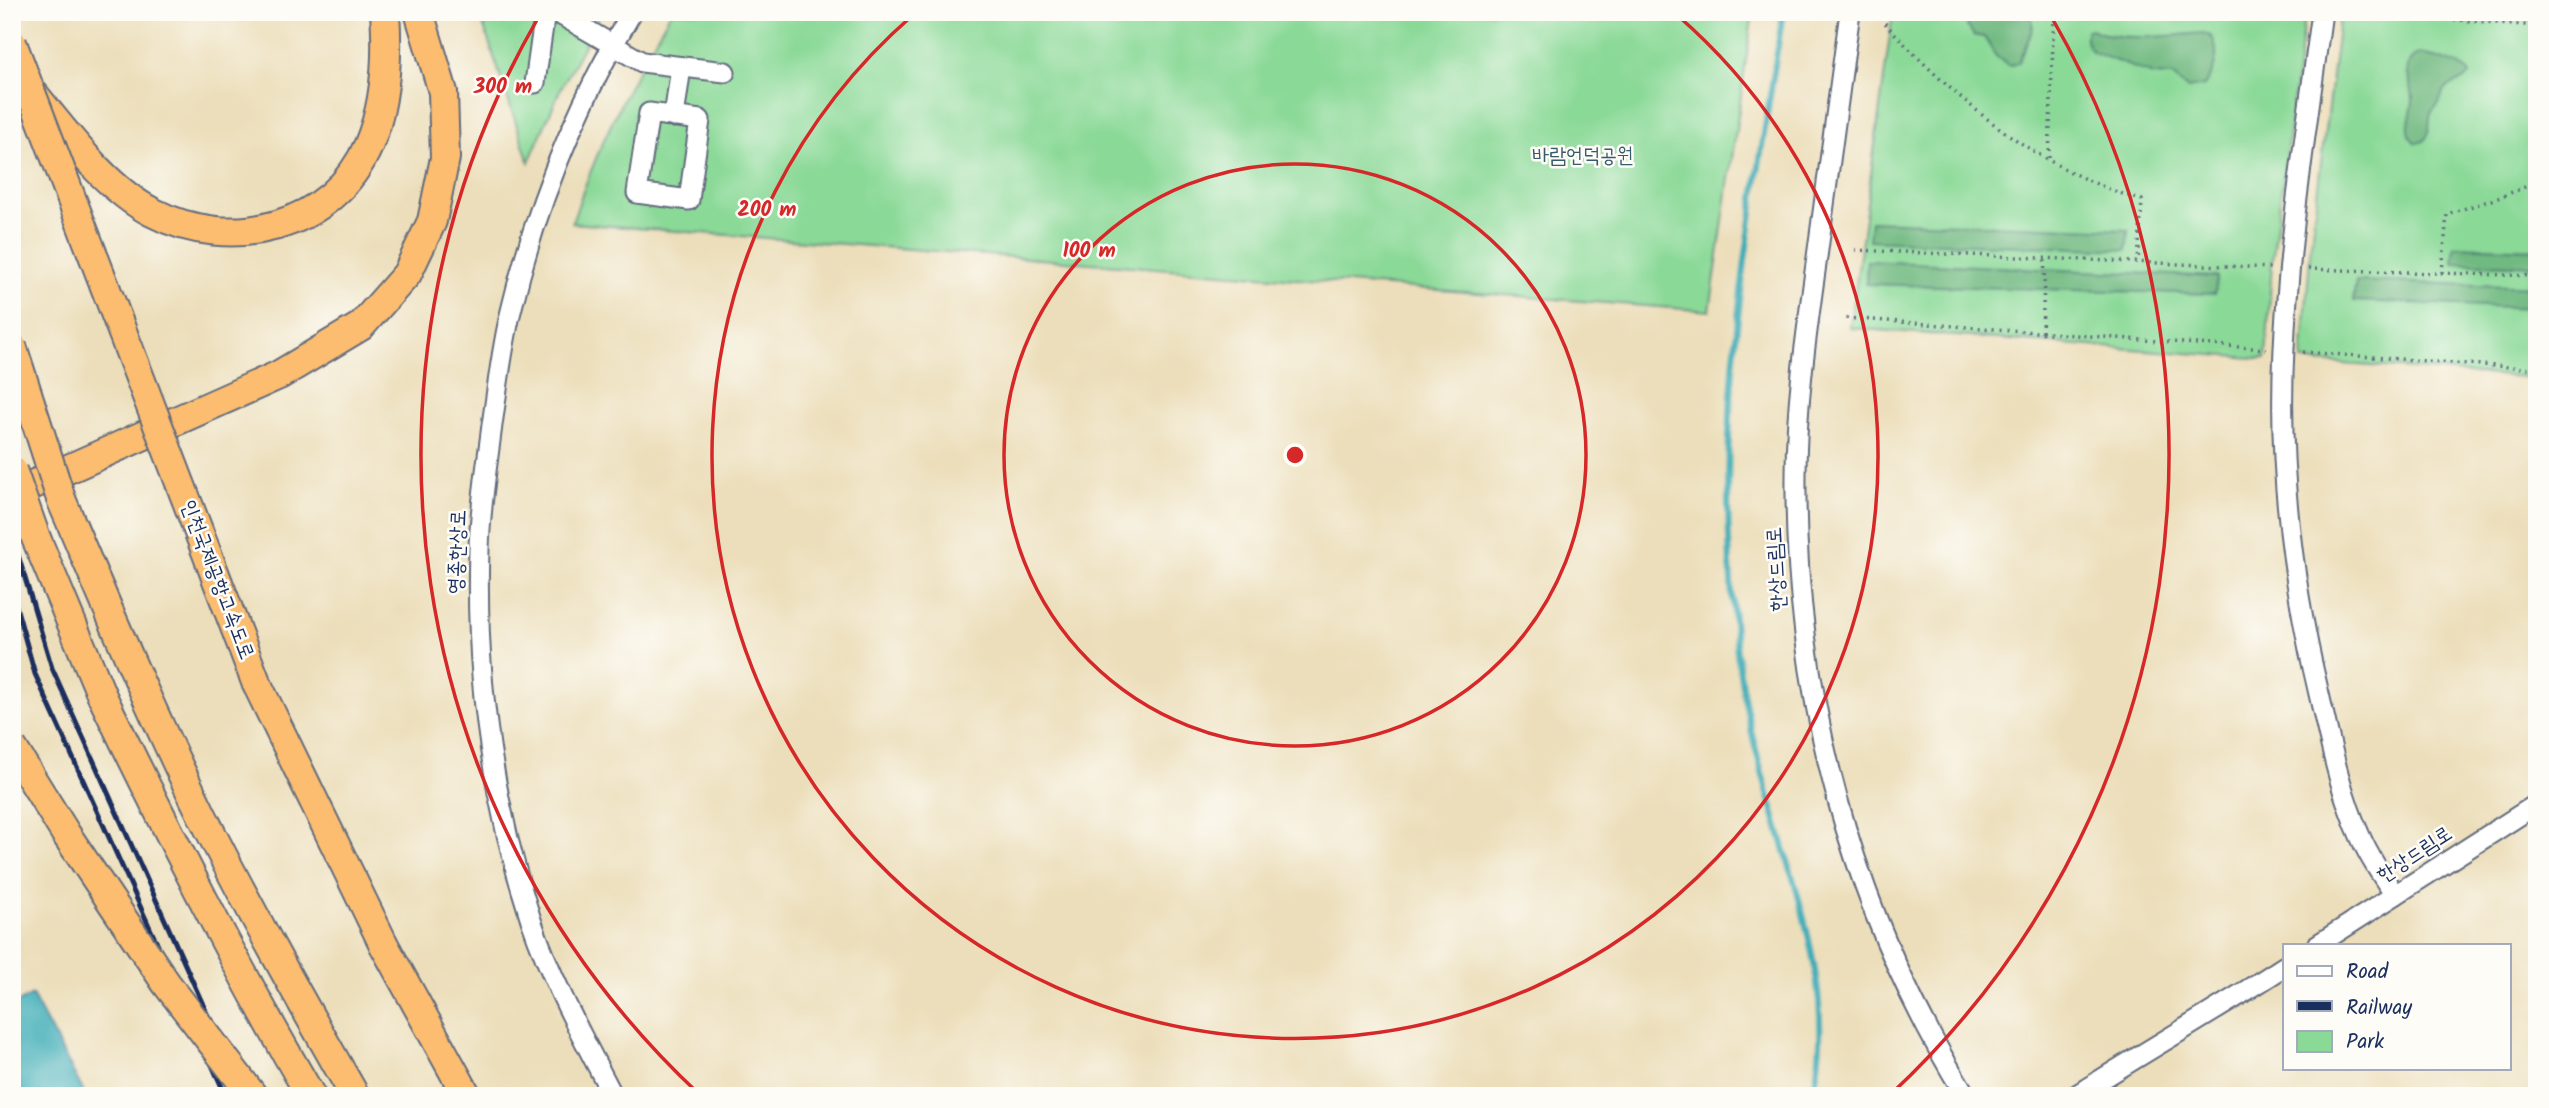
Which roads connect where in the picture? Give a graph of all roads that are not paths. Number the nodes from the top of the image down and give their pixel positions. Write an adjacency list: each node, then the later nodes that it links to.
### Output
1 (385, 12): 13 (highway)
2 (419, 12): 17 (highway)
3 (545, 12): 12 (street)
4 (556, 12): 9 (street)
5 (632, 12): 9 (street, 영종한상로)
6 (1850, 12): 28 (street, 한상드림로)
7 (2322, 12): 20 (street)
8 (12, 43): 13 (highway, 인천국제공항고속도로, bridge)
9 (613, 45): 10 (street); 27 (street, 영종한상로)
10 (681, 67): 11 (street); 14 (street)
11 (726, 72)
12 (535, 83)
13 (30, 89): 26 (highway, 인천국제공항고속도로, bridge)
14 (674, 117): 14 (street)
15 (12, 346): 25 (highway, bridge)
16 (12, 470): 24 (highway, bridge)
17 (12, 494)
18 (12, 747): 23 (highway, bridge)
19 (2537, 804): 20 (street, 한상드림로)
20 (2395, 895): 21 (street, 한상드림로)
21 (2319, 944)
22 (2283, 968): 29 (street)
23 (253, 1096)
24 (311, 1096)
25 (355, 1096)
26 (467, 1096)
27 (613, 1096)
28 (1966, 1096)
29 (2075, 1096)

